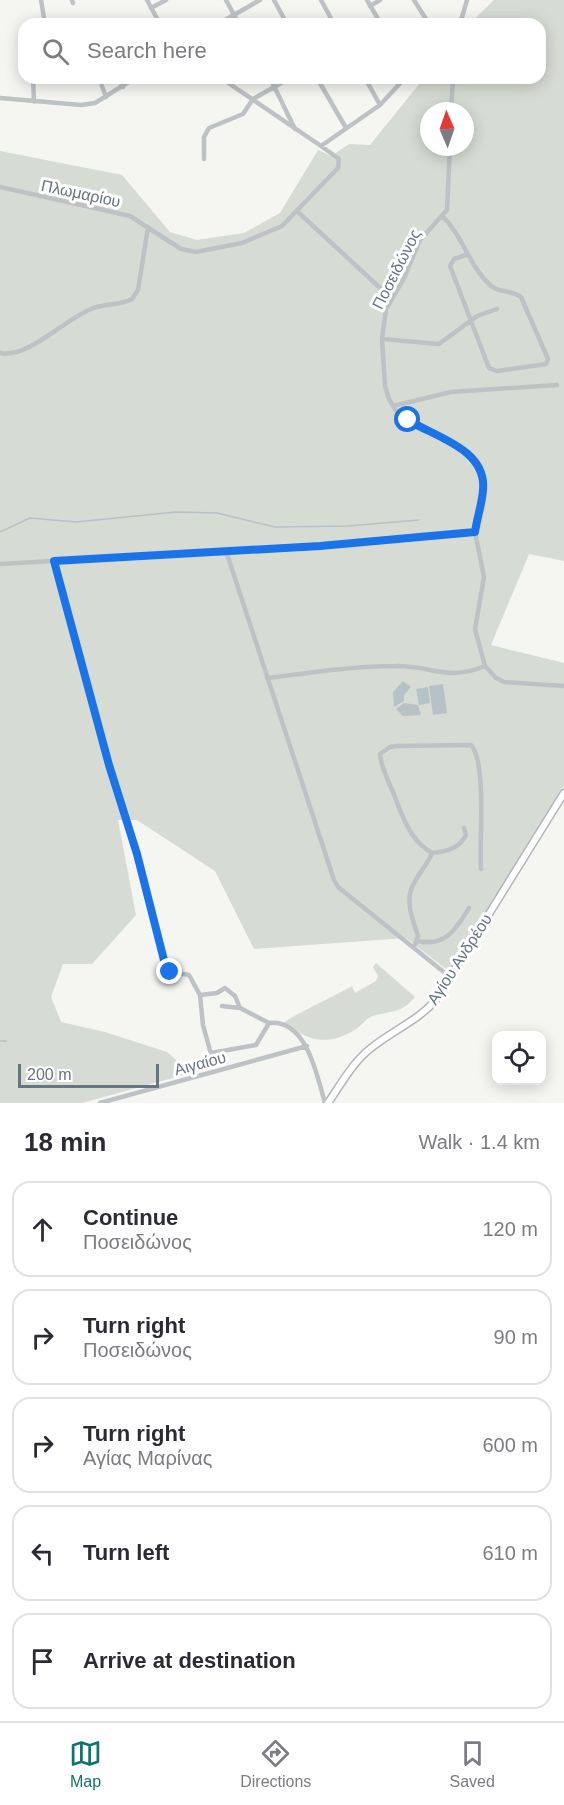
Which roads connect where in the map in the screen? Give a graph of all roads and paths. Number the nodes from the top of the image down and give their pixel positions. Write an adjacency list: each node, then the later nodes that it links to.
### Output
1 (41, 0): 16 (street)
2 (147, 0): 14 (street)
3 (166, 0): 14 (street)
4 (226, 0): 15 (street)
5 (260, 0): 15 (street)
6 (274, 0): 20 (street)
7 (321, 0): 21 (street)
8 (367, 0): 13 (street)
9 (380, 0): 13 (street)
10 (414, 0): 23 (street)
11 (462, 0): 12 (street)
12 (466, 3): 24 (street)
13 (370, 6): 22 (street)
14 (151, 8): 17 (street)
15 (234, 15): 18 (street); 19 (street)
16 (44, 18)
17 (156, 18)
18 (229, 18)
19 (236, 18)
20 (284, 18)
21 (331, 18)
22 (377, 18)
23 (425, 18)
24 (462, 18)
25 (33, 84): 41 (street)
26 (101, 84): 38 (street)
27 (122, 84): 36 (street)
28 (127, 84): 36 (street)
29 (230, 84): 40 (street)
30 (273, 84): 37 (street)
31 (280, 84): 37 (street)
32 (320, 84): 44 (street)
33 (368, 84): 43 (street)
34 (399, 84): 43 (street)
35 (453, 84): 42 (street)
36 (123, 87): 38 (street)
37 (275, 87): 40 (street); 45 (street)
38 (106, 97): 41 (street)
39 (0, 98): 41 (street)
40 (253, 99): 45 (street); 48 (street)
41 (34, 102)
42 (452, 102)
43 (380, 105): 44 (street)
44 (346, 128): 46 (street)
45 (295, 129): 46 (street)
46 (321, 146): 50 (street, Πλωμαρίου)
47 (450, 156): 51 (street, Ποσειδώνος)
48 (204, 159)
49 (0, 187): 52 (street, Πλωμαρίου)
50 (298, 212): 52 (street, Πλωμαρίου); 54 (street)
51 (442, 216): 53 (street); 54 (street, Ποσειδώνος)
52 (148, 227): 58 (street)
53 (466, 255): 56 (street); 56 (street)
54 (391, 298): 57 (street, Ποσειδώνος)
55 (497, 309): 56 (street)
56 (471, 320): 57 (street)
57 (382, 339): 60 (street, Ποσειδώνος)
58 (0, 353)
59 (557, 385): 60 (street)
60 (393, 406): 61 (street)
61 (475, 532): 62 (street); 65 (street)
62 (226, 551): 63 (street); 66 (street)
63 (54, 561): 64 (street); 76 (street)
64 (0, 564)
65 (485, 666): 66 (street); 67 (street)
66 (267, 678): 74 (street)
67 (564, 686)
68 (564, 793): 75 (main road, Αγίου Ανδρέου)
69 (464, 828): 70 (street)
70 (432, 853): 71 (street); 73 (street)
71 (481, 869)
72 (469, 908): 73 (street)
73 (418, 941): 74 (street)
74 (414, 947): 75 (street)
75 (450, 977): 86 (main road, Αγίου Ανδρέου)
76 (200, 995): 78 (street); 81 (street)
77 (222, 1006): 78 (street)
78 (240, 1008): 79 (street)
79 (269, 1023): 80 (street); 81 (street)
80 (307, 1046): 83 (street, Αιγαίου); 86 (street)
81 (211, 1053): 82 (street)
82 (214, 1065)
83 (132, 1095): 84 (street, Αιγαίου); 85 (street)
84 (100, 1103)
85 (133, 1103)
86 (327, 1103)

